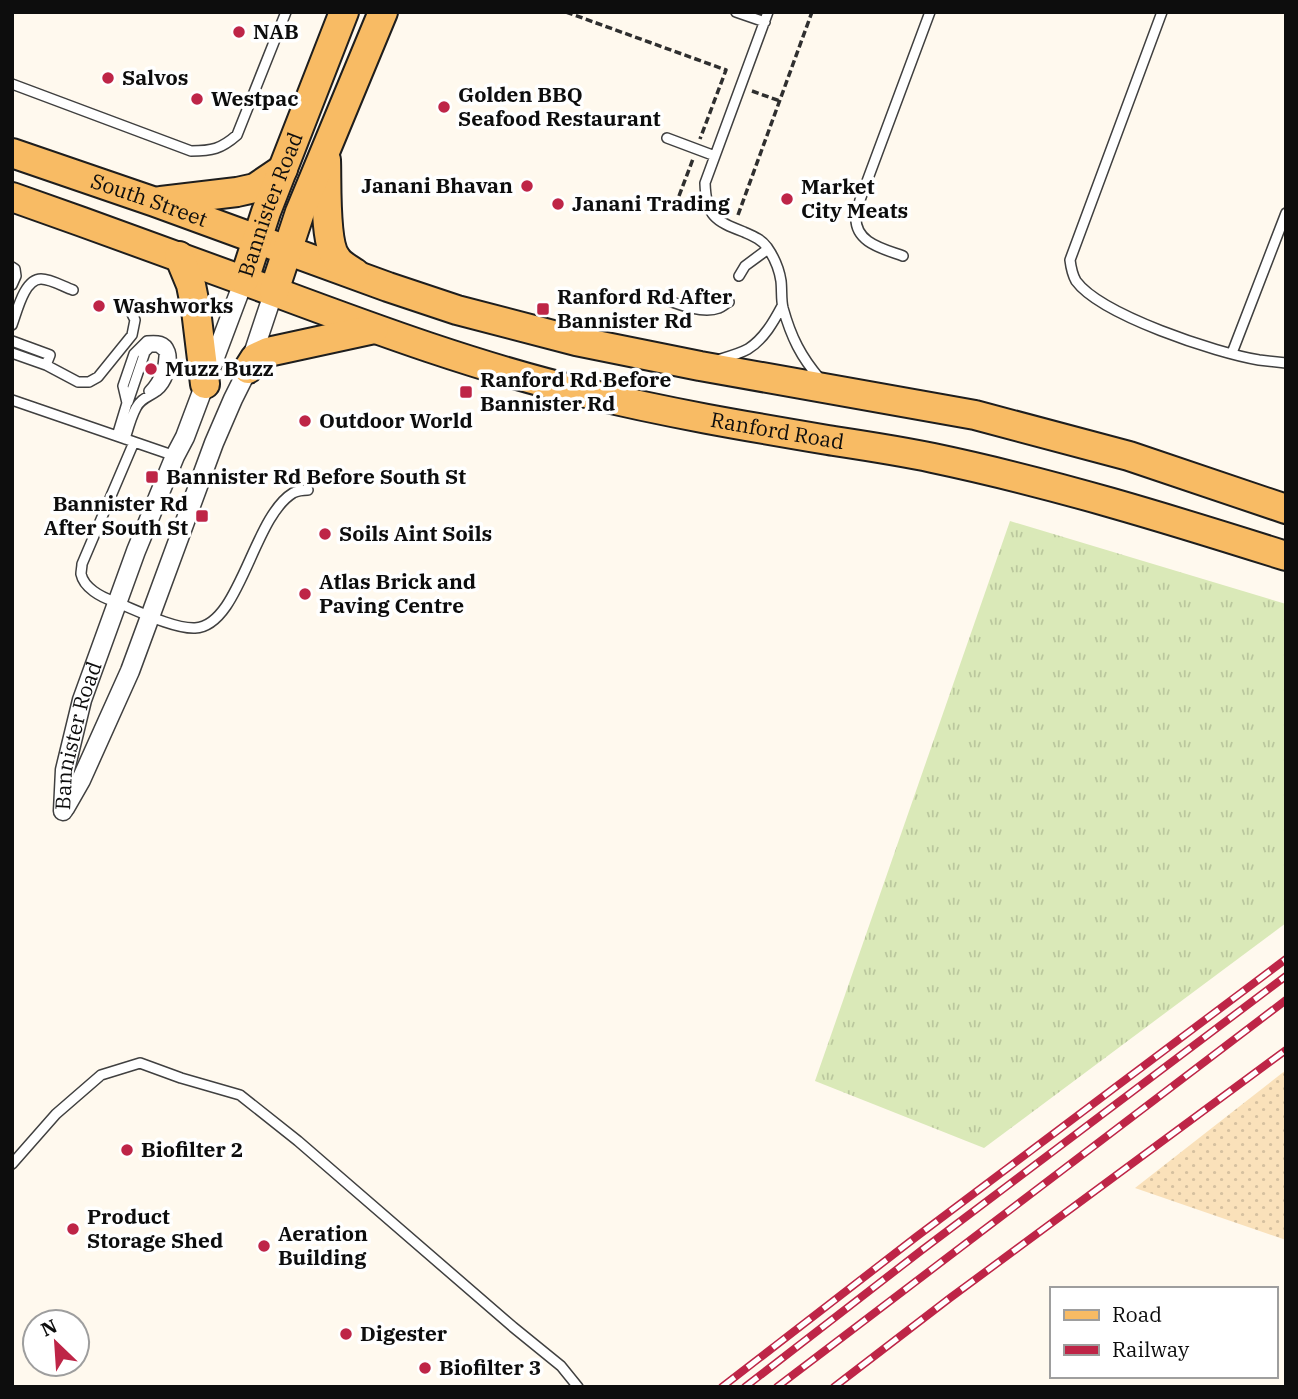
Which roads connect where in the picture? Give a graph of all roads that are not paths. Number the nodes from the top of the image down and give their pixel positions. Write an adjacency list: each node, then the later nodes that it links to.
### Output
1 (286, 12): 9 (lane)
2 (383, 12): 11 (main road, Bannister Road)
3 (736, 12): 8 (lane)
4 (768, 12): 8 (lane)
5 (930, 12): 22 (lane)
6 (1162, 12): 38 (lane)
7 (342, 13): 14 (main road, Bannister Road)
8 (765, 22): 13 (lane)
9 (12, 84)
10 (667, 138): 13 (lane)
11 (325, 148): 20 (main road, Bannister Road); 24 (main road)
12 (12, 153): 16 (main road, South Street)
13 (715, 156): 19 (lane)
14 (283, 169): 16 (main road); 18 (main road, Bannister Road)
15 (12, 197): 21 (main road, South Street)
16 (155, 202): 18 (main road, South Street)
17 (1286, 214): 38 (lane)
18 (258, 239): 20 (main road, South Street); 26 (main road, Bannister Road)
19 (768, 249): 25 (lane); 32 (lane)
20 (287, 250): 24 (main road); 29 (main road, Bannister Road)
21 (179, 256): 26 (main road, South Street); 43 (main road)
22 (903, 256)
23 (12, 267): 27 (lane)
24 (360, 276): 41 (main road)
25 (739, 276)
26 (244, 280): 29 (main road, South Street); 43 (street, Bannister Road)
27 (12, 285)
28 (74, 290): 34 (lane)
29 (274, 292): 35 (main road, Ranford Road); 42 (street, Bannister Road)
30 (656, 296): 31 (lane)
31 (729, 302)
32 (782, 306): 41 (lane); 44 (lane)
33 (130, 310): 40 (lane)
34 (12, 325)
35 (374, 329): 42 (main road); 50 (main road, Ranford Road)
36 (12, 341): 40 (lane)
37 (12, 353): 40 (lane)
38 (1232, 353): 39 (lane)
39 (1286, 363)
40 (46, 366)
41 (700, 366): 44 (main road)
42 (248, 369): 52 (street, Bannister Road)
43 (205, 384): 47 (street, Bannister Road)
44 (827, 388): 49 (main road)
45 (12, 400): 46 (lane)
46 (125, 439): 46 (lane); 47 (lane); 51 (lane)
47 (174, 456): 51 (street, Bannister Road)
48 (308, 490): 52 (lane)
49 (1286, 509)
50 (1286, 556)
51 (117, 603): 52 (lane); 52 (street, Bannister Road)
52 (150, 615)
53 (12, 1164): 54 (lane)
54 (578, 1387)

